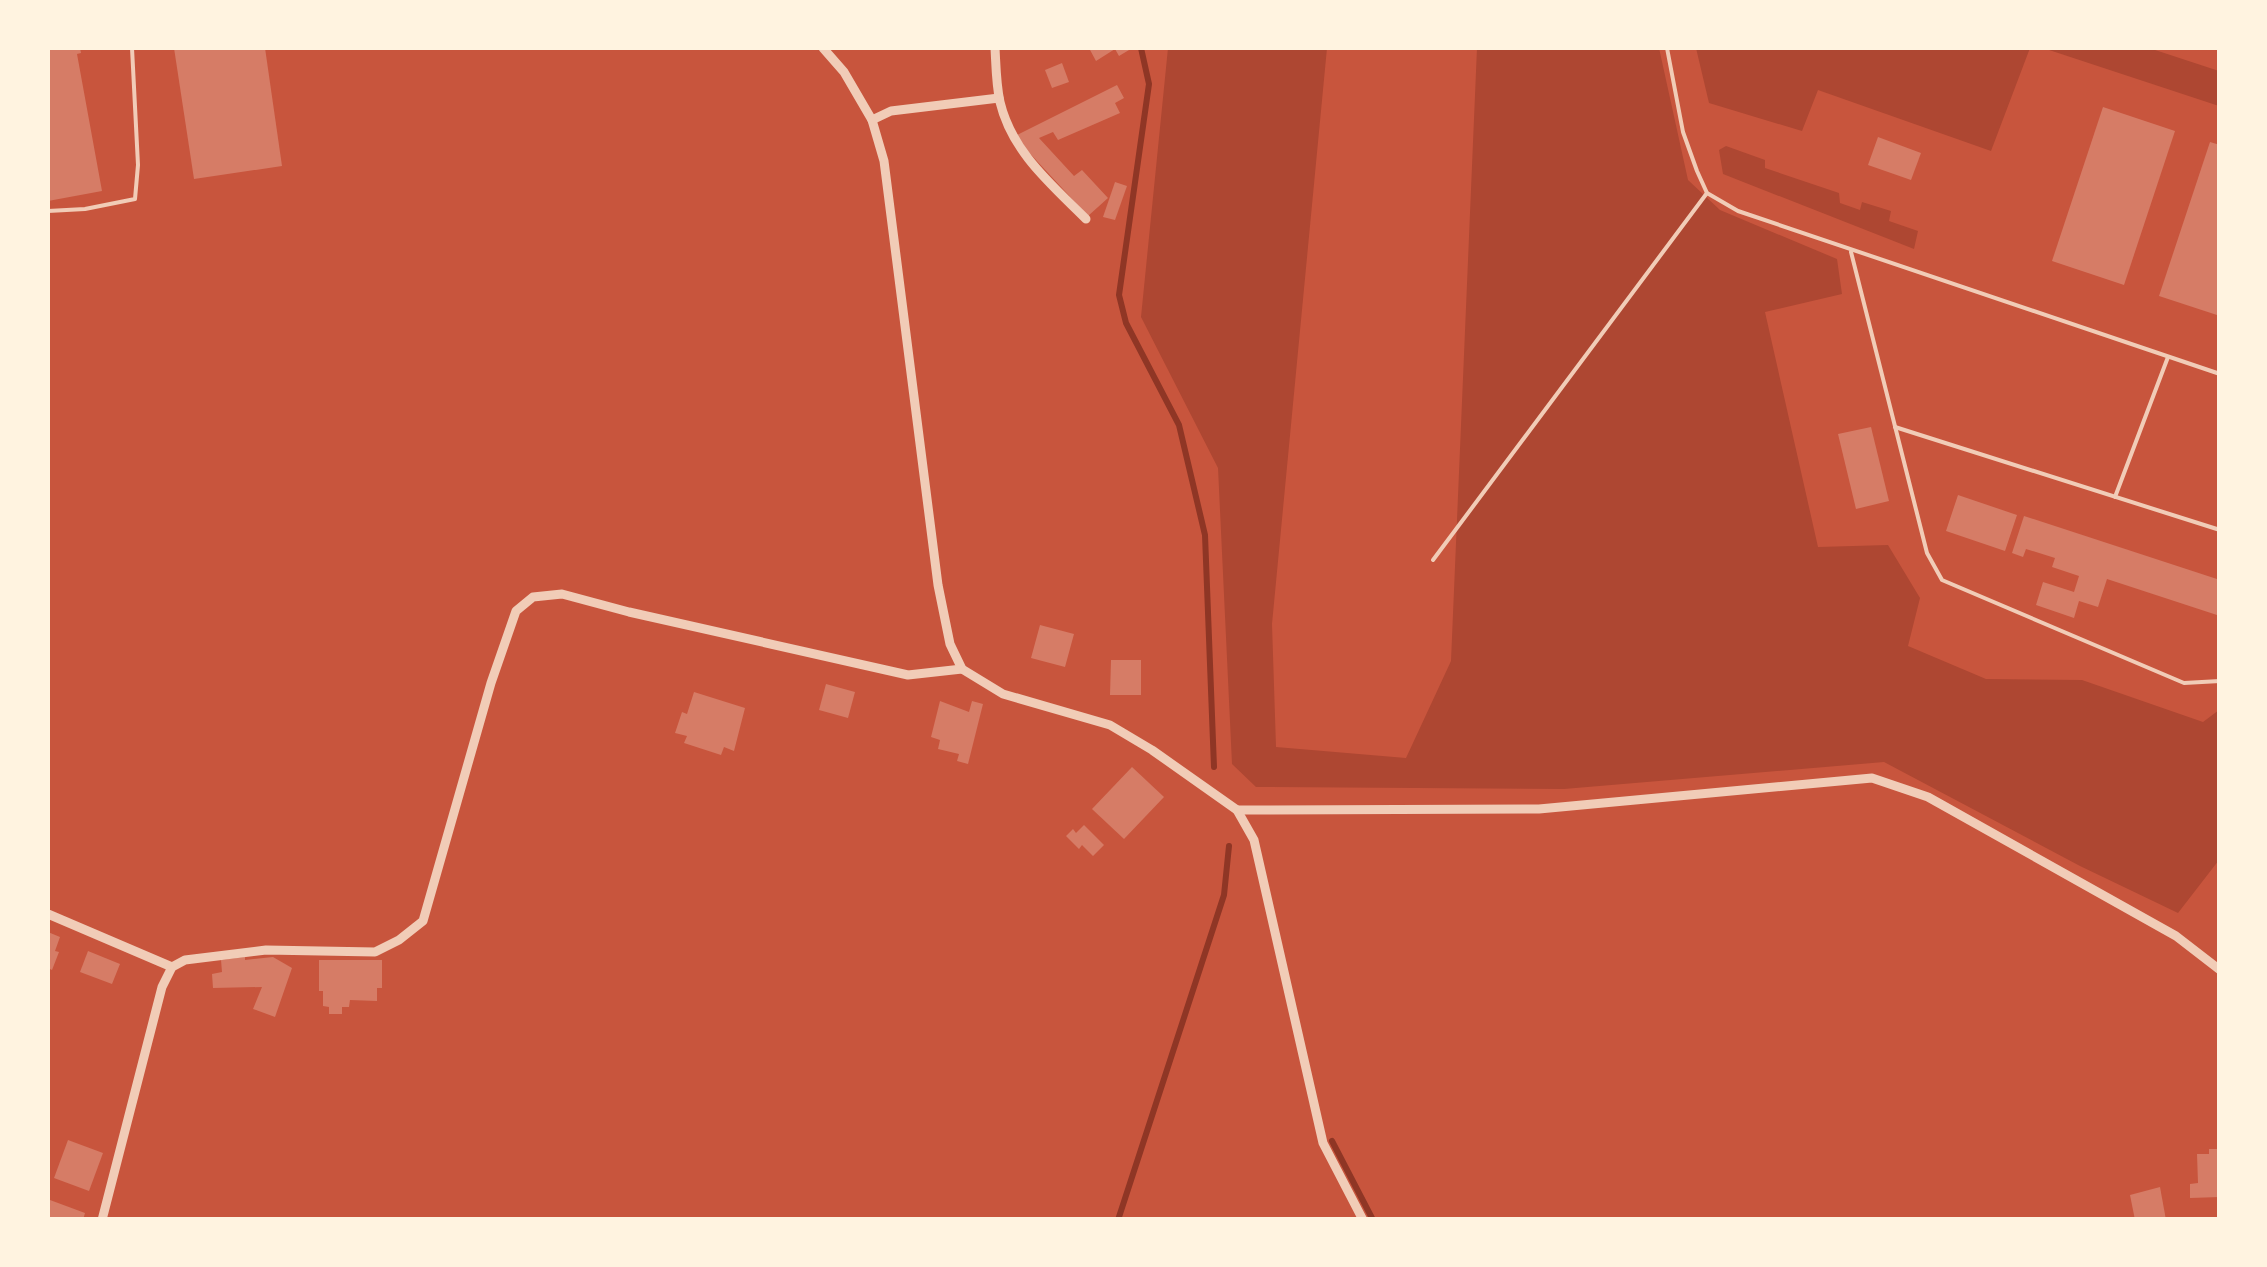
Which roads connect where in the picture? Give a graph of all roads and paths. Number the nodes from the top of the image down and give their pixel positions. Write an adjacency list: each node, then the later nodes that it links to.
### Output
1 (132, 48): 8 (lane)
2 (824, 48): 6 (street)
3 (994, 48): 5 (street)
4 (1667, 48): 7 (lane)
5 (999, 98): 6 (street); 9 (street)
6 (872, 120): 17 (street)
7 (1707, 193): 10 (lane); 16 (lane)
8 (48, 211)
9 (1086, 219)
10 (1850, 250): 11 (lane); 13 (lane)
11 (2168, 357): 12 (lane); 14 (lane)
12 (2220, 374)
13 (1895, 428): 14 (lane); 18 (lane)
14 (2115, 497): 15 (lane)
15 (2220, 530)
16 (1433, 560)
17 (962, 669): 19 (street); 21 (street)
18 (2220, 681)
19 (1237, 810): 22 (street); 24 (street)
20 (48, 914): 21 (street)
21 (172, 967): 23 (street)
22 (2220, 970)
23 (102, 1220)
24 (1363, 1220)

